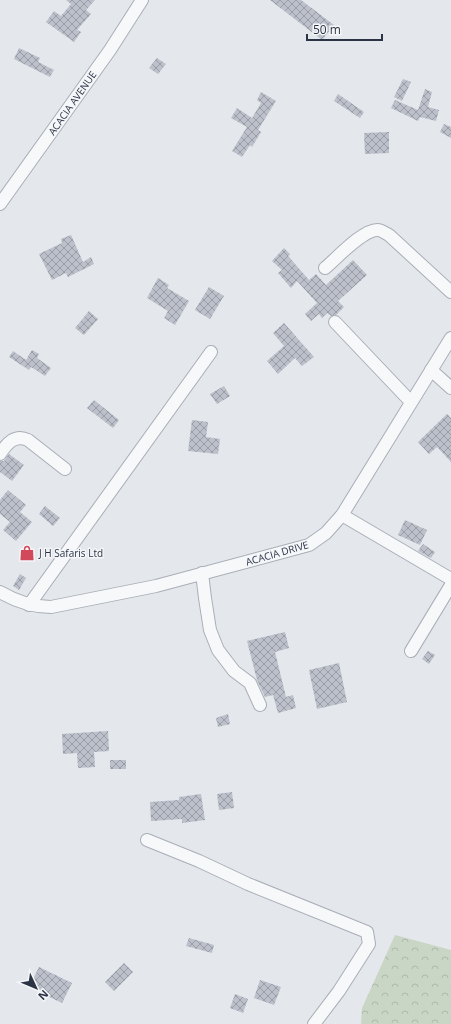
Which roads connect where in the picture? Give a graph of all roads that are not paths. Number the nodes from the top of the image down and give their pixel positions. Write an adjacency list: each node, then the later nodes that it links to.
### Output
1 (142, 0): 2 (street, ACACIA AVENUE)
2 (0, 204)
3 (325, 268): 4 (street)
4 (451, 292)
5 (335, 322): 10 (street)
6 (451, 338): 8 (street, ACACIA DRIVE)
7 (211, 352): 18 (street)
8 (431, 370): 9 (street); 10 (street, ACACIA DRIVE)
9 (451, 388)
10 (411, 402): 13 (street, ACACIA DRIVE)
11 (0, 454): 12 (street)
12 (65, 469)
13 (342, 515): 14 (street, ACACIA DRIVE); 15 (street)
14 (202, 573): 18 (street, ACACIA DRIVE); 20 (street)
15 (451, 579)
16 (451, 585): 19 (street)
17 (0, 592): 18 (street, ACACIA DRIVE)
18 (29, 605)
19 (411, 651)
20 (260, 706)
21 (147, 840): 22 (street)
22 (314, 1024)

